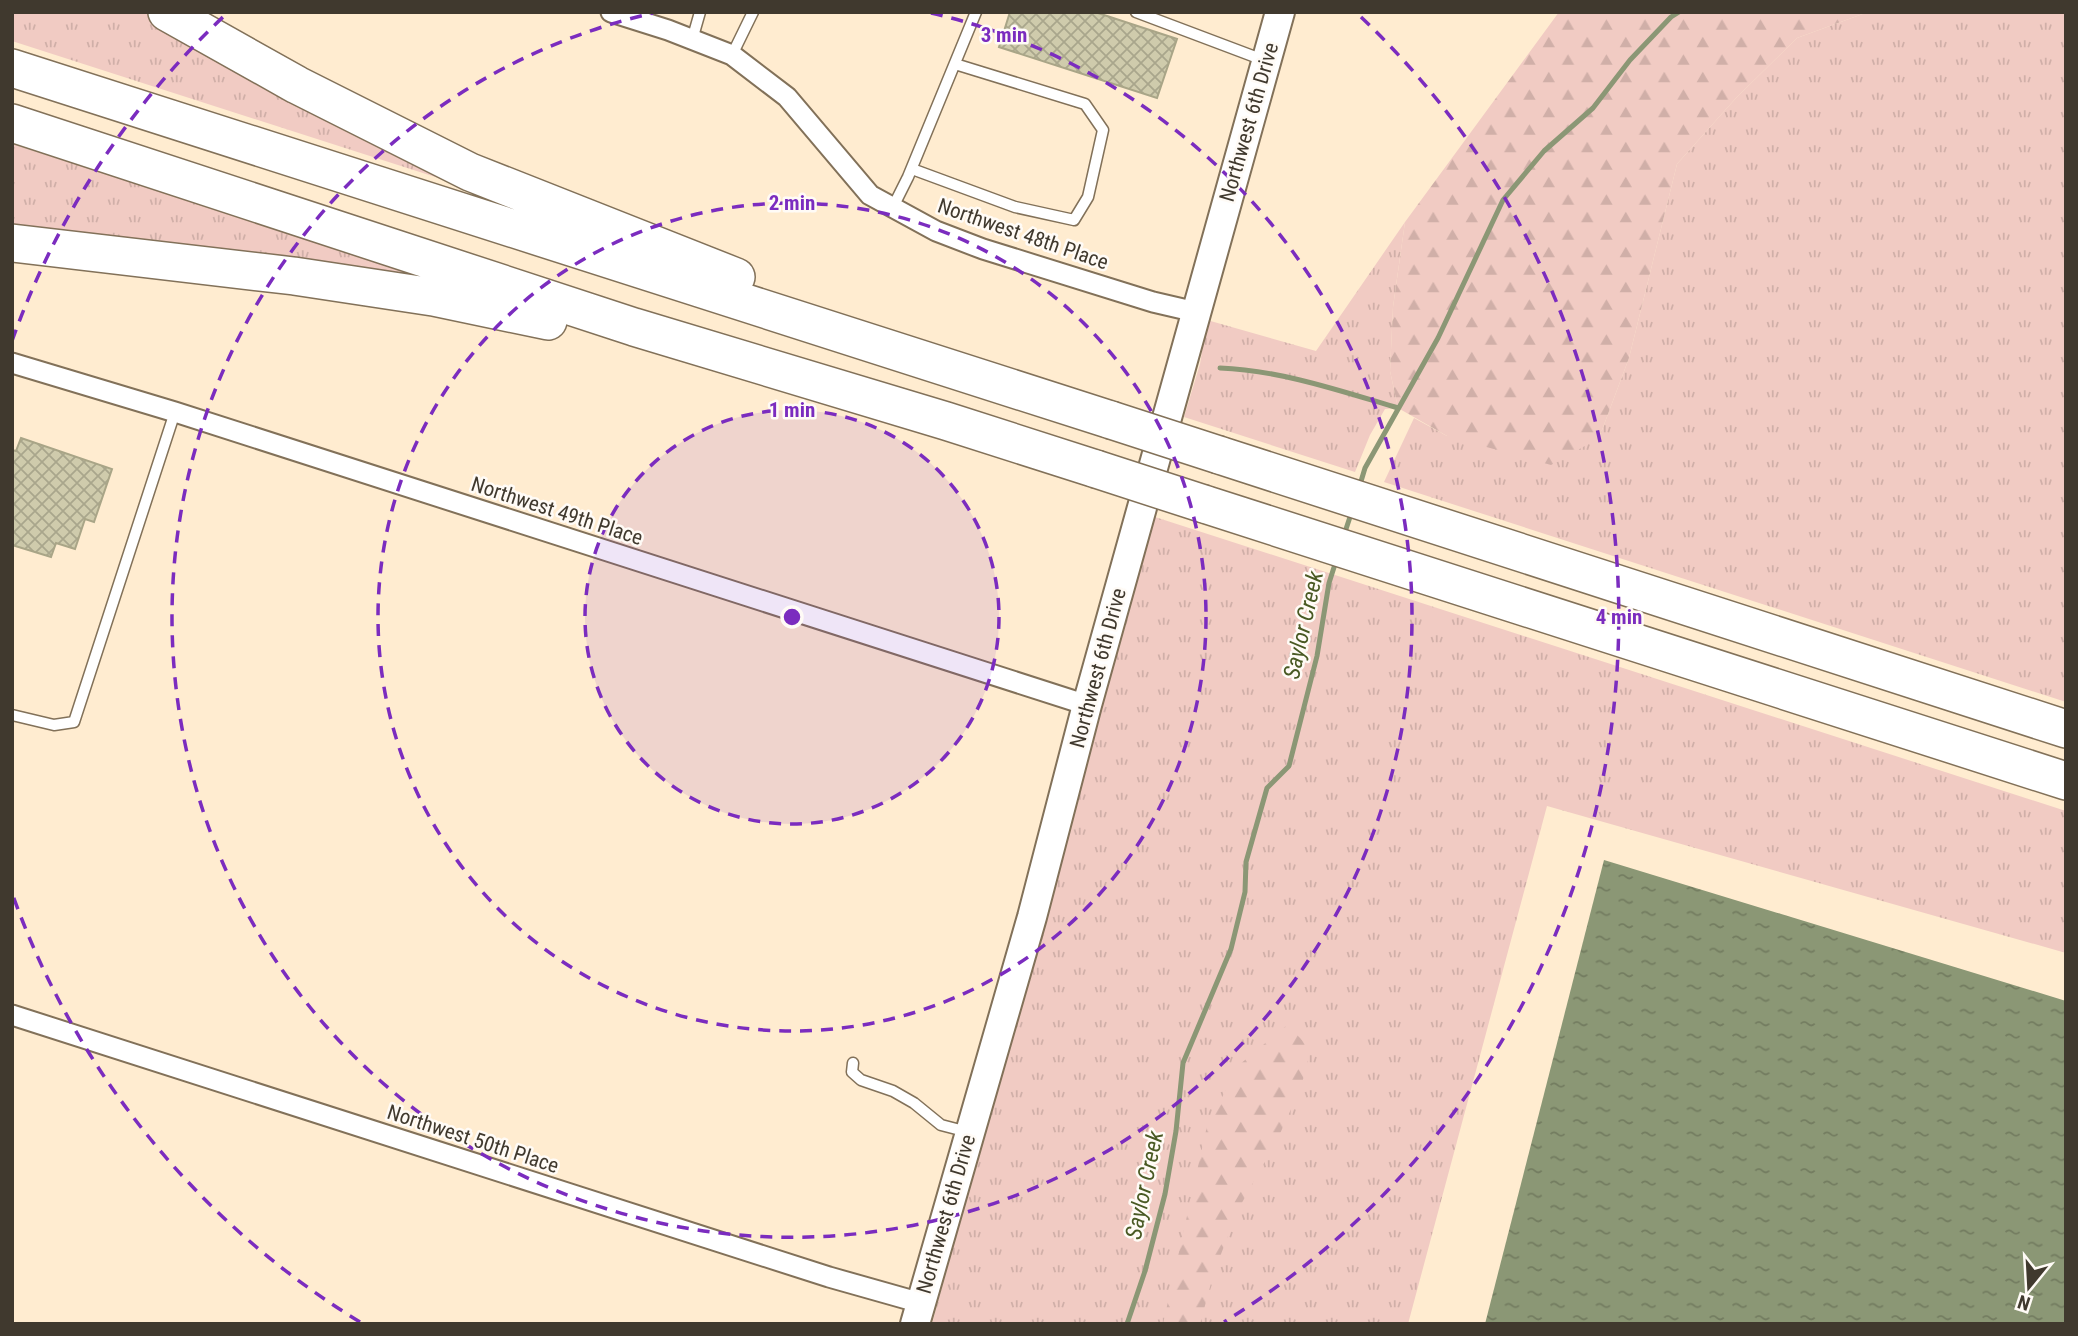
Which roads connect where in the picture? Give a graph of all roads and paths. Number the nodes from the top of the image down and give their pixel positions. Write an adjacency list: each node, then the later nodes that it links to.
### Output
1 (167, 12): 19 (highway)
2 (611, 12): 8 (street, Northwest 48th Place)
3 (700, 12): 8 (lane)
4 (753, 12): 9 (lane)
5 (976, 12): 11 (lane)
6 (1136, 12): 10 (lane)
7 (1280, 12): 10 (main road, Northwest 6th Drive)
8 (692, 40): 9 (street, Northwest 48th Place)
9 (732, 55): 15 (street, Northwest 48th Place)
10 (1266, 62): 17 (main road, Northwest 6th Drive)
11 (955, 64): 14 (lane); 14 (lane)
12 (12, 68): 19 (highway)
13 (12, 123): 21 (highway)
14 (912, 169): 15 (lane)
15 (893, 207): 17 (street, Northwest 48th Place)
16 (12, 243): 21 (highway)
17 (1196, 312): 22 (main road, Northwest 6th Drive)
18 (12, 363): 20 (street, Northwest 49th Place)
19 (976, 377): 24 (highway, bridge)
20 (175, 412): 22 (street, Northwest 49th Place); 23 (lane)
21 (946, 421): 25 (highway, bridge)
22 (1087, 705): 28 (main road, Northwest 6th Drive)
23 (12, 715)
24 (2066, 729)
25 (2066, 781)
26 (12, 1015): 29 (street, Northwest 50th Place)
27 (853, 1063): 28 (lane)
28 (968, 1132): 29 (main road, Northwest 6th Drive)
29 (918, 1313)

